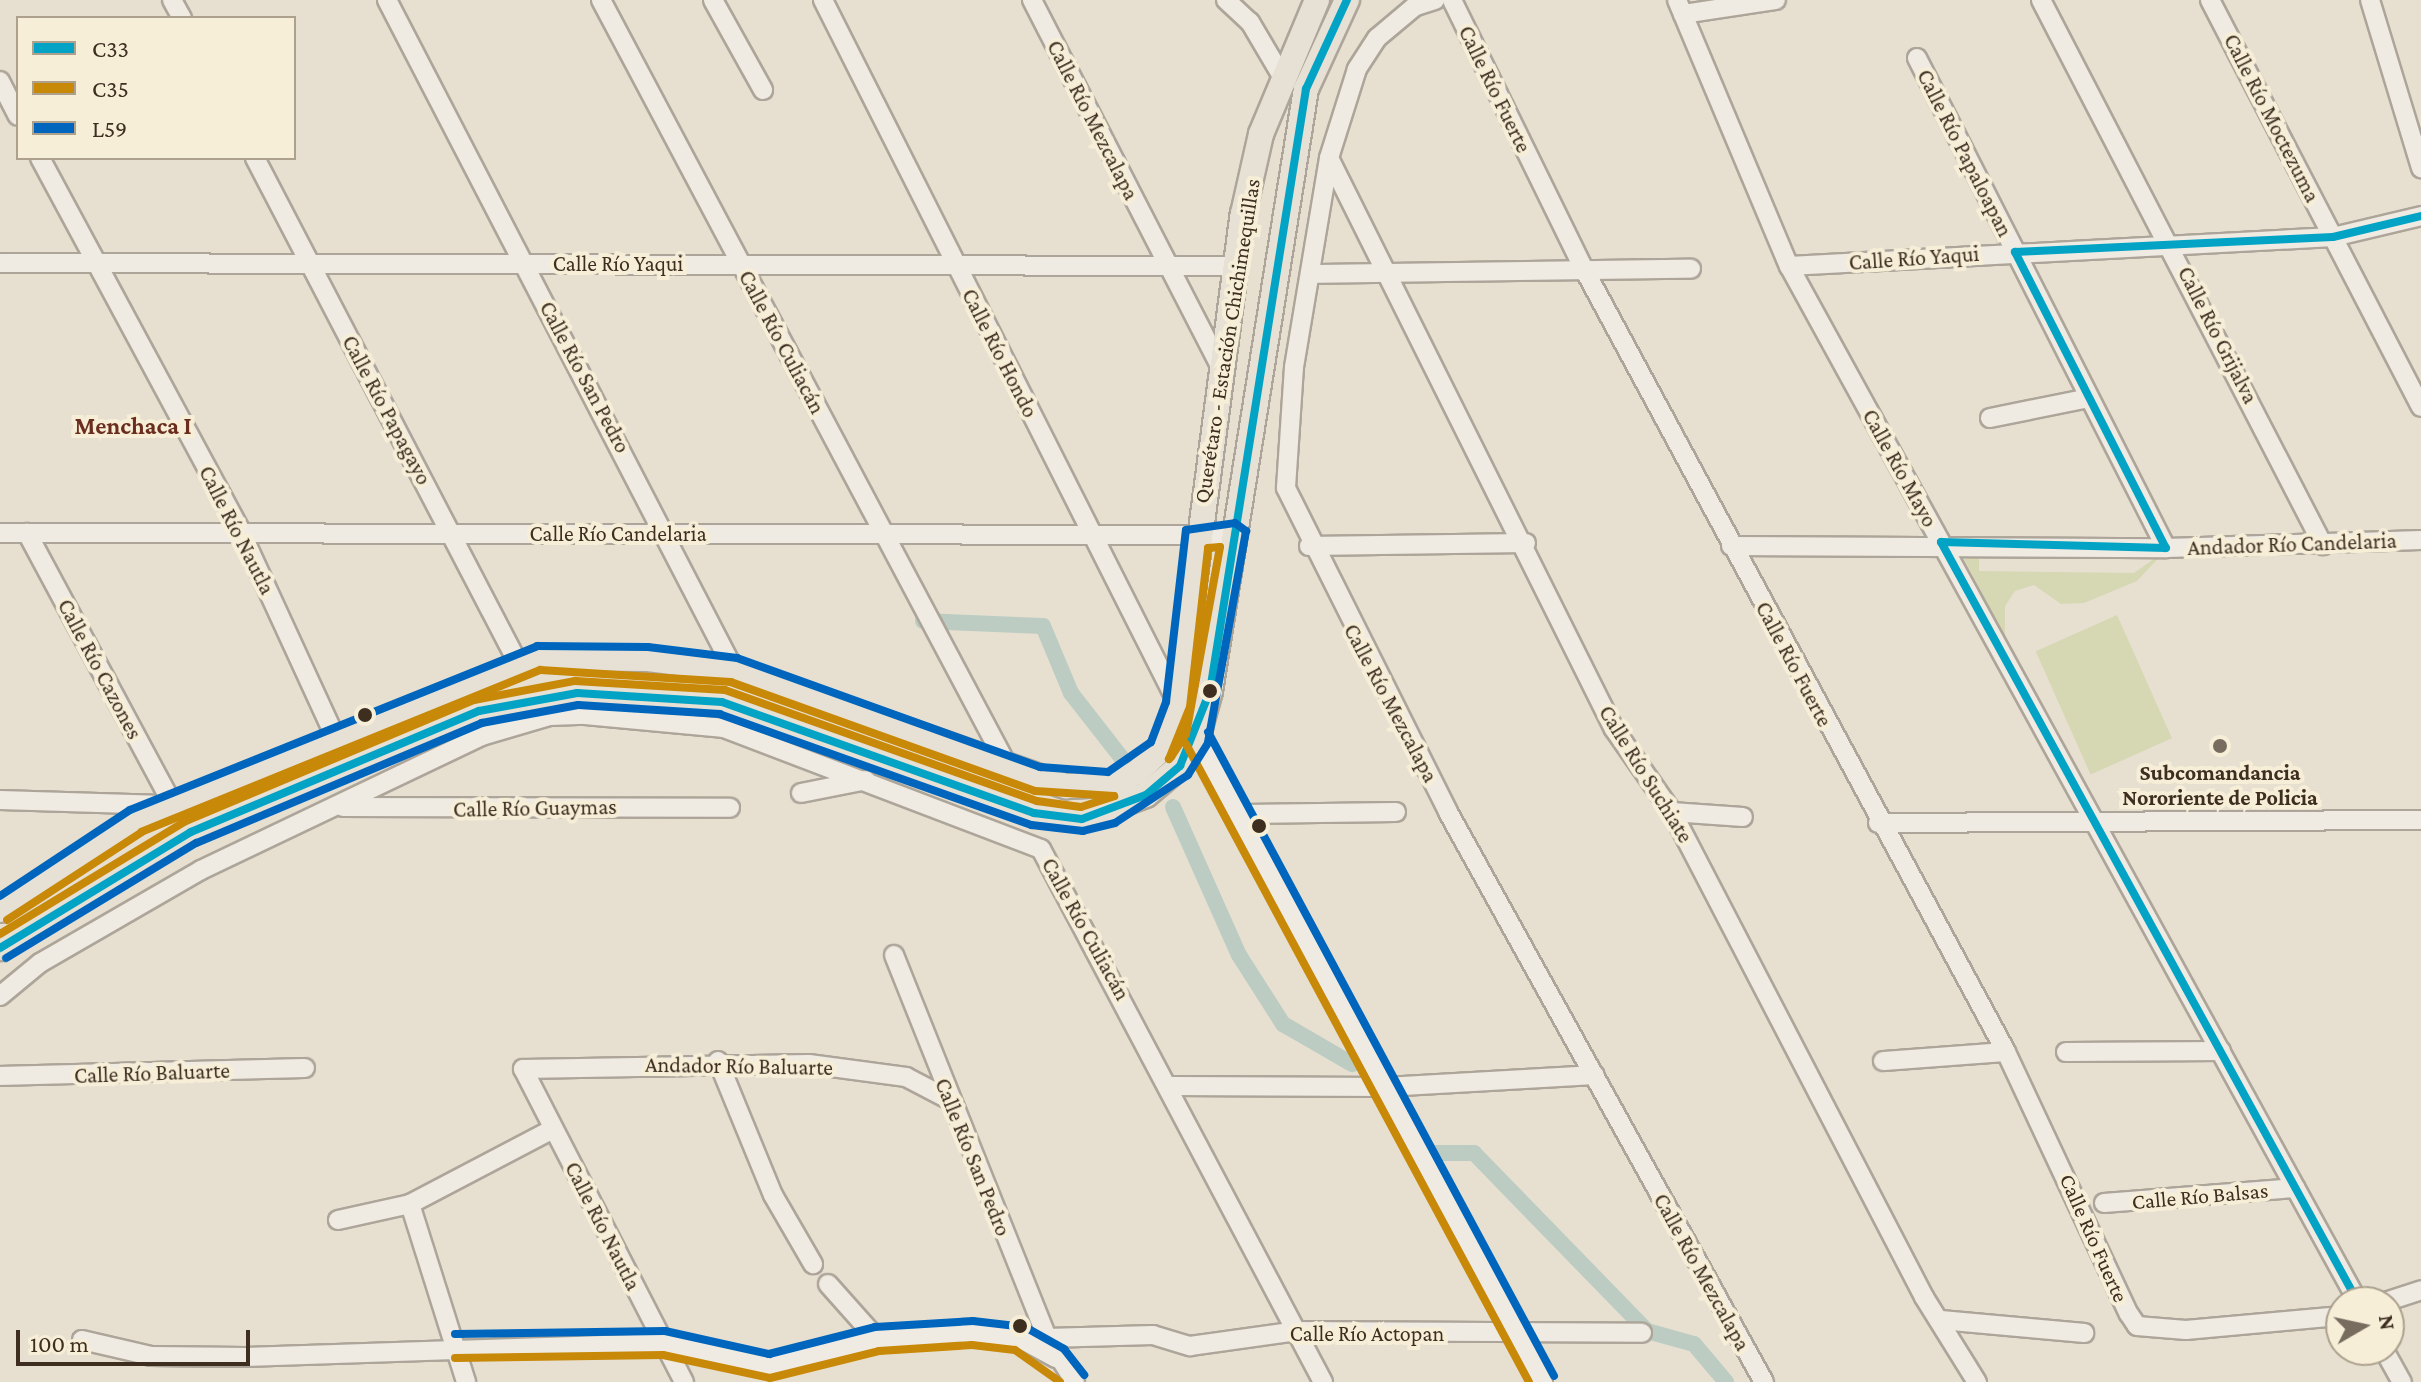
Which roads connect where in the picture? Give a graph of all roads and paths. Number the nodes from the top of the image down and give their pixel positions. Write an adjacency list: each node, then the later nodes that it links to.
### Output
1 (387, 0): 32 (street, Calle Río San Pedro)
2 (601, 0): 33 (street, Calle Río Culiacán)
3 (713, 0): 19 (street)
4 (823, 0): 34 (street, Calle Río Hondo)
5 (1032, 0): 37 (street, Calle Río Mezcalapa)
6 (1226, 0): 17 (street)
7 (1317, 0): 17 (main road, Querétaro - Estación Chichimequillas)
8 (1347, 0): 42 (main road, Querétaro - Estación Chichimequillas)
9 (1435, 0): 21 (street, Calle Río Mezcalapa)
10 (1452, 0): 40 (street, Calle Río Fuerte)
11 (1776, 0): 15 (street)
12 (2041, 0): 27 (street, Calle Río Grijalva)
13 (2210, 0): 26 (street, Calle Río Moctezuma)
14 (2370, 0): 24 (street)
15 (1680, 7): 36 (street, Calle Río Mayo)
16 (1917, 58): 28 (street, Calle Río Papaloapan)
17 (1283, 78): 35 (main road, Querétaro - Estación Chichimequillas)
18 (0, 81): 20 (street)
19 (763, 90)
20 (16, 112)
21 (1329, 158): 39 (street, Calle Río Suchiate); 41 (street, Calle Río Mezcalapa)
22 (41, 160): 30 (street, Calle Río Nautla)
23 (256, 160): 31 (street, Calle Río Papagayo)
24 (2421, 168)
25 (2421, 216): 26 (street, Calle Río Yaqui)
26 (2333, 237): 27 (street, Calle Río Yaqui); 46 (street, Calle Río Moctezuma)
27 (2174, 247): 28 (street, Calle Río Yaqui); 60 (street, Calle Río Grijalva)
28 (2015, 252): 36 (street, Calle Río Yaqui); 45 (street, Calle Río Papaloapan)
29 (0, 263): 30 (street, Calle Río Yaqui)
30 (95, 263): 31 (street, Calle Río Yaqui); 48 (street, Calle Río Nautla)
31 (311, 264): 32 (street, Calle Río Yaqui); 52 (street, Calle Río Papagayo)
32 (525, 264): 33 (street, Calle Río Yaqui); 51 (street, Calle Río San Pedro)
33 (741, 265): 34 (street, Calle Río Yaqui); 53 (street, Calle Río Culiacán)
34 (954, 265): 37 (street, Calle Río Yaqui); 56 (street, Calle Río Hondo)
35 (1236, 266): 37 (street, Calle Río Yaqui); 44 (main road, Querétaro - Estación Chichimequillas)
36 (1789, 266): 58 (street, Calle Río Mayo)
37 (1168, 268): 44 (street, Calle Río Mezcalapa)
38 (1691, 269): 40 (street)
39 (1385, 270): 40 (street); 41 (street); 59 (street, Calle Río Suchiate)
40 (1585, 271): 62 (street, Calle Río Fuerte)
41 (1310, 274): 43 (street, Calle Río Mezcalapa)
42 (1260, 361): 43 (street); 54 (main road, Querétaro - Estación Chichimequillas)
43 (1294, 367): 61 (street, Calle Río Mezcalapa)
44 (1221, 368): 55 (main road, Querétaro - Estación Chichimequillas)
45 (2089, 398): 47 (street); 63 (street, Calle Río Papaloapan)
46 (2421, 407)
47 (1990, 418)
48 (240, 530): 50 (street, Calle Río Candelaria); 52 (street, Calle Río Candelaria); 71 (street, Calle Río Nautla)
49 (0, 533): 50 (street, Calle Río Candelaria)
50 (27, 533): 77 (street, Calle Río Cazones)
51 (667, 533): 52 (street, Calle Río Candelaria); 53 (street, Calle Río Candelaria); 65 (street, Calle Río San Pedro)
52 (452, 534): 64 (street, Calle Río Papagayo)
53 (885, 535): 56 (street, Calle Río Candelaria); 73 (street, Calle Río Culiacán)
54 (1235, 535): 55 (street, Calle Río Candelaria); 72 (main road, Querétaro - Estación Chichimequillas)
55 (1197, 536): 56 (street, Calle Río Candelaria); 67 (main road, Querétaro - Estación Chichimequillas)
56 (1095, 537): 67 (street, Calle Río Hondo)
57 (2421, 540): 60 (street, Andador Río Candelaria)
58 (1941, 542): 62 (street, Andador Río Candelaria); 63 (street, Andador Río Candelaria); 84 (street, Calle Río Mayo)
59 (1526, 543): 61 (street); 81 (street, Calle Río Suchiate)
60 (2323, 545): 63 (street, Andador Río Candelaria)
61 (1309, 546): 98 (street, Calle Río Mezcalapa)
62 (1731, 546): 86 (street, Calle Río Fuerte)
63 (2166, 548)
64 (518, 663): 65 (main road, Querétaro - Estación Chichimequillas); 71 (main road, Querétaro - Estación Chichimequillas)
65 (734, 670): 73 (main road, Querétaro - Estación Chichimequillas)
66 (643, 694): 68 (main road, Querétaro - Estación Chichimequillas); 69 (street); 88 (main road, Querétaro - Estación Chichimequillas)
67 (1178, 705): 73 (main road, Querétaro - Estación Chichimequillas)
68 (745, 708): 70 (street); 72 (main road, Querétaro - Estación Chichimequillas)
69 (653, 717): 70 (street, Calle Río Culiacán); 78 (street, Calle Río Culiacán)
70 (724, 728): 74 (street, Calle Río Culiacán)
71 (335, 737): 77 (main road, Querétaro - Estación Chichimequillas)
72 (1197, 738): 82 (street)
73 (1009, 769)
74 (866, 780): 75 (street); 100 (street, Calle Río Culiacán)
75 (801, 793)
76 (0, 800): 77 (street)
77 (173, 805): 87 (main road, Querétaro - Estación Chichimequillas)
78 (340, 807): 79 (street, Calle Río Guaymas); 90 (street, Calle Río Culiacán)
79 (730, 808)
80 (1396, 812): 82 (street)
81 (1672, 812): 83 (street); 112 (street, Calle Río Suchiate)
82 (1244, 814): 101 (street)
83 (1743, 817)
84 (2094, 819): 85 (street); 86 (street); 91 (street, Calle Río Mayo)
85 (2421, 820)
86 (1878, 823): 92 (street, Calle Río Fuerte)
87 (0, 910)
88 (0, 948)
89 (894, 955): 102 (street, Calle Río San Pedro)
90 (0, 996)
91 (2221, 1051): 93 (street); 104 (street, Calle Río Mayo)
92 (2006, 1052): 95 (street); 111 (street, Calle Río Fuerte)
93 (2066, 1052)
94 (718, 1061): 97 (street, Andador Río Baluarte); 102 (street, Andador Río Baluarte); 108 (street)
95 (1883, 1061)
96 (305, 1068): 99 (street, Calle Río Baluarte)
97 (523, 1069): 103 (street, Calle Río Nautla)
98 (1595, 1075): 101 (street); 128 (street, Calle Río Mezcalapa)
99 (0, 1076)
100 (1172, 1086): 101 (street); 113 (street, Calle Río Culiacán)
101 (1385, 1087): 116 (street)
102 (948, 1099): 117 (street, Calle Río San Pedro)
103 (553, 1129): 106 (street); 120 (street, Calle Río Nautla)
104 (2295, 1188): 105 (street, Calle Río Balsas); 110 (street, Calle Río Mayo)
105 (2104, 1203)
106 (410, 1204): 107 (street); 121 (street)
107 (338, 1220)
108 (813, 1264)
109 (828, 1284): 118 (street)
110 (2349, 1286)
111 (2325, 1318)
112 (1941, 1320): 115 (street); 129 (street, Calle Río Suchiate)
113 (1298, 1331): 116 (street, Calle Río Actopan); 117 (street, Calle Río Actopan); 126 (street, Calle Río Culiacán)
114 (1642, 1333): 116 (street, Calle Río Actopan)
115 (2084, 1333)
116 (1518, 1336): 127 (street)
117 (1047, 1338): 122 (street, Calle Río San Pedro)
118 (877, 1339): 120 (street); 122 (street)
119 (82, 1340): 121 (street)
120 (664, 1343): 121 (street); 124 (street, Calle Río Nautla)
121 (455, 1346): 123 (street)
122 (1056, 1358): 125 (street)
123 (466, 1382)
124 (684, 1382)
125 (1075, 1382)
126 (1323, 1382)
127 (1543, 1382)
128 (1764, 1382)
129 (1977, 1382)

